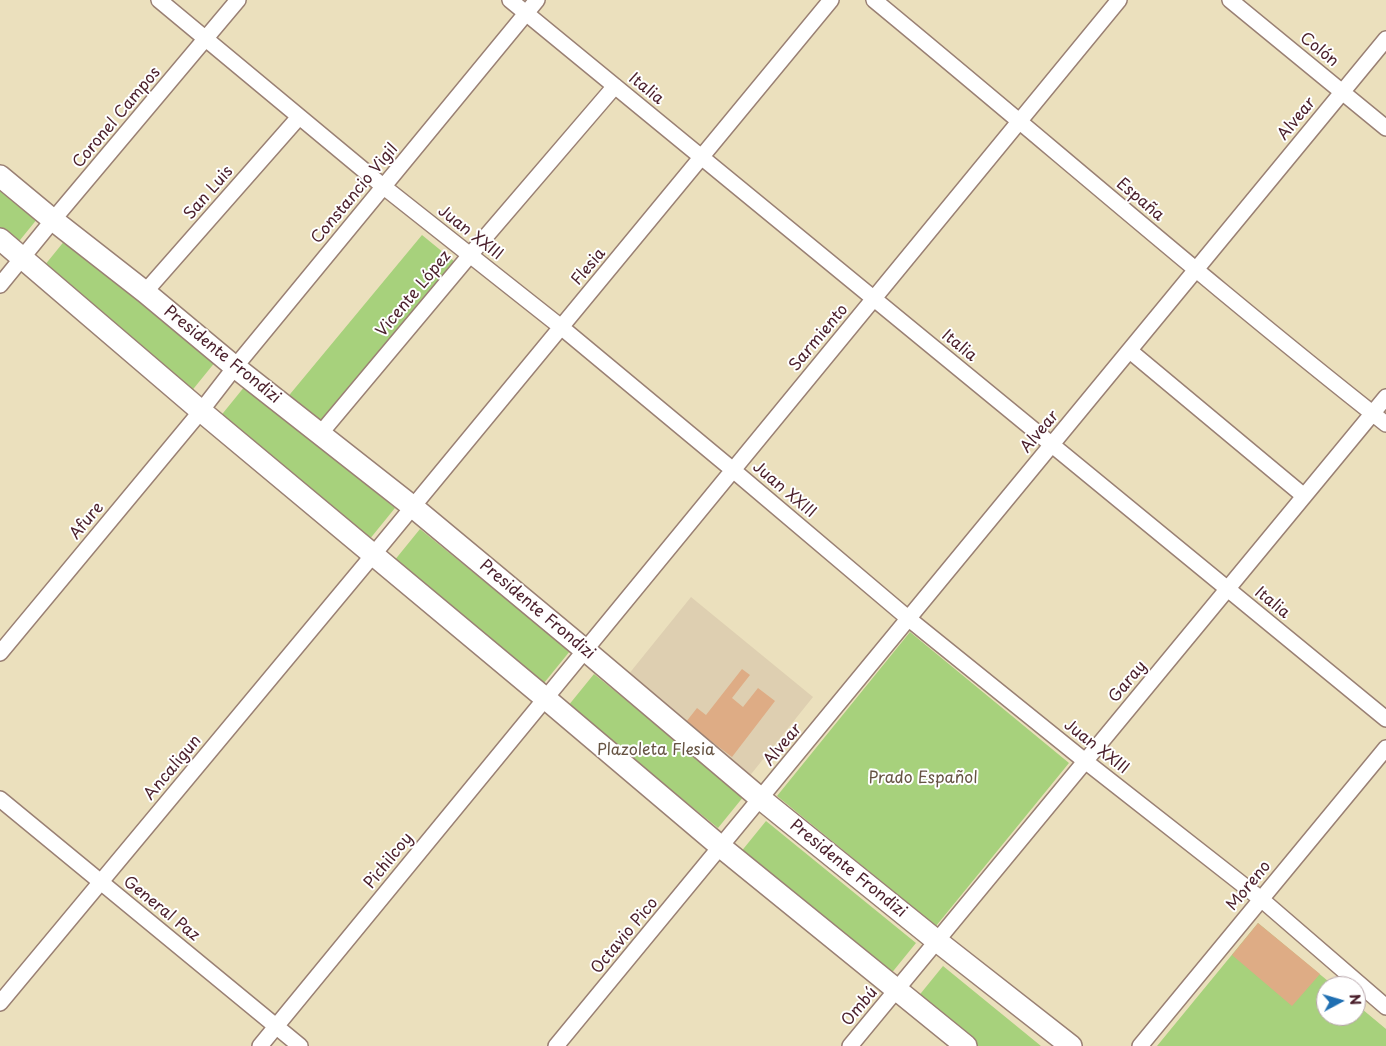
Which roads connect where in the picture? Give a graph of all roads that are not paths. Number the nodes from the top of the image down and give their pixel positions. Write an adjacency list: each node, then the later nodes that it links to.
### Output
1 (159, 0): 11 (street, Juan XXIII)
2 (238, 0): 11 (street, Coronel Campos)
3 (510, 0): 9 (street, Italia)
4 (537, 0): 9 (street, Constancio Vigil)
5 (831, 0): 17 (street, Flesia)
6 (874, 0): 15 (street, España)
7 (1120, 0): 15 (street, Sarmiento)
8 (1230, 0): 13 (street, Colón)
9 (526, 14): 12 (street, Italia); 19 (street, Constancio Vigil)
10 (1386, 39): 13 (street, Alvear)
11 (206, 40): 14 (street, Juan XXIII); 20 (street, Coronel Campos)
12 (615, 86): 17 (street, Italia); 22 (street, Vicente López)
13 (1342, 92): 16 (street, Colón); 24 (street, Alvear)
14 (299, 117): 19 (street, Juan XXIII); 26 (street, San Luis)
15 (1020, 121): 24 (street, España); 27 (street, Sarmiento)
16 (1386, 128)
17 (701, 157): 27 (street, Italia); 28 (street, Flesia)
18 (0, 176): 20 (main road, Presidente Frondizi)
19 (384, 187): 22 (street, Juan XXIII); 30 (street, Constancio Vigil)
20 (53, 220): 23 (street, Coronel Campos); 26 (main road, Presidente Frondizi)
21 (0, 239): 23 (main road)
22 (470, 255): 28 (street, Juan XXIII); 35 (street, Vicente López)
23 (22, 258): 25 (street, Coronel Campos); 32 (main road)
24 (1196, 271): 29 (street, Alvear); 33 (street, España)
25 (0, 285)
26 (145, 292): 30 (main road, Presidente Frondizi)
27 (874, 299): 36 (street, Italia); 37 (street, Sarmiento)
28 (561, 327): 37 (street, Juan XXIII); 39 (street, Flesia)
29 (1130, 351): 36 (street, Alvear); 38 (street)
30 (235, 366): 32 (street, Constancio Vigil); 35 (main road, Presidente Frondizi)
31 (1386, 397): 33 (street, Garay)
32 (201, 411): 40 (main road); 44 (street, Afure)
33 (1373, 413): 34 (street, España); 38 (street, Garay)
34 (1386, 424)
35 (320, 434): 39 (main road, Presidente Frondizi)
36 (1052, 445): 41 (street, Italia); 42 (street, Alvear)
37 (733, 470): 42 (street, Juan XXIII); 43 (street, Sarmiento)
38 (1304, 496): 41 (street, Garay)
39 (413, 507): 40 (street, Flesia); 43 (main road, Presidente Frondizi)
40 (373, 556): 45 (main road); 52 (street, Ancaligun)
41 (1228, 589): 46 (street, Italia); 48 (street, Garay)
42 (909, 619): 48 (street, Juan XXIII); 50 (street, Alvear)
43 (585, 650): 45 (street, Sarmiento); 50 (main road, Presidente Frondizi)
44 (0, 653)
45 (545, 698): 51 (main road); 58 (street, Pichilcoy)
46 (1386, 719)
47 (1386, 748): 53 (street, Moreno)
48 (1085, 762): 53 (street, Juan XXIII); 54 (street, Garay)
49 (0, 798): 52 (street, General Paz)
50 (761, 799): 51 (street, Alvear); 54 (main road, Presidente Frondizi)
51 (721, 848): 55 (main road); 61 (street, Octavio Pico)
52 (101, 882): 56 (street, Ancaligun); 58 (street, General Paz)
53 (1261, 899): 57 (street, Juan XXIII); 65 (street, Moreno)
54 (937, 941): 55 (street, Garay); 64 (main road, Presidente Frondizi)
55 (897, 990): 62 (street, Ombú); 63 (main road)
56 (0, 1003)
57 (1386, 1007)
58 (276, 1026): 59 (street, Pichilcoy); 60 (street, General Paz)
59 (260, 1046)
60 (300, 1046)
61 (556, 1046)
62 (850, 1046)
63 (966, 1046)
64 (1071, 1046)
65 (1140, 1046)

